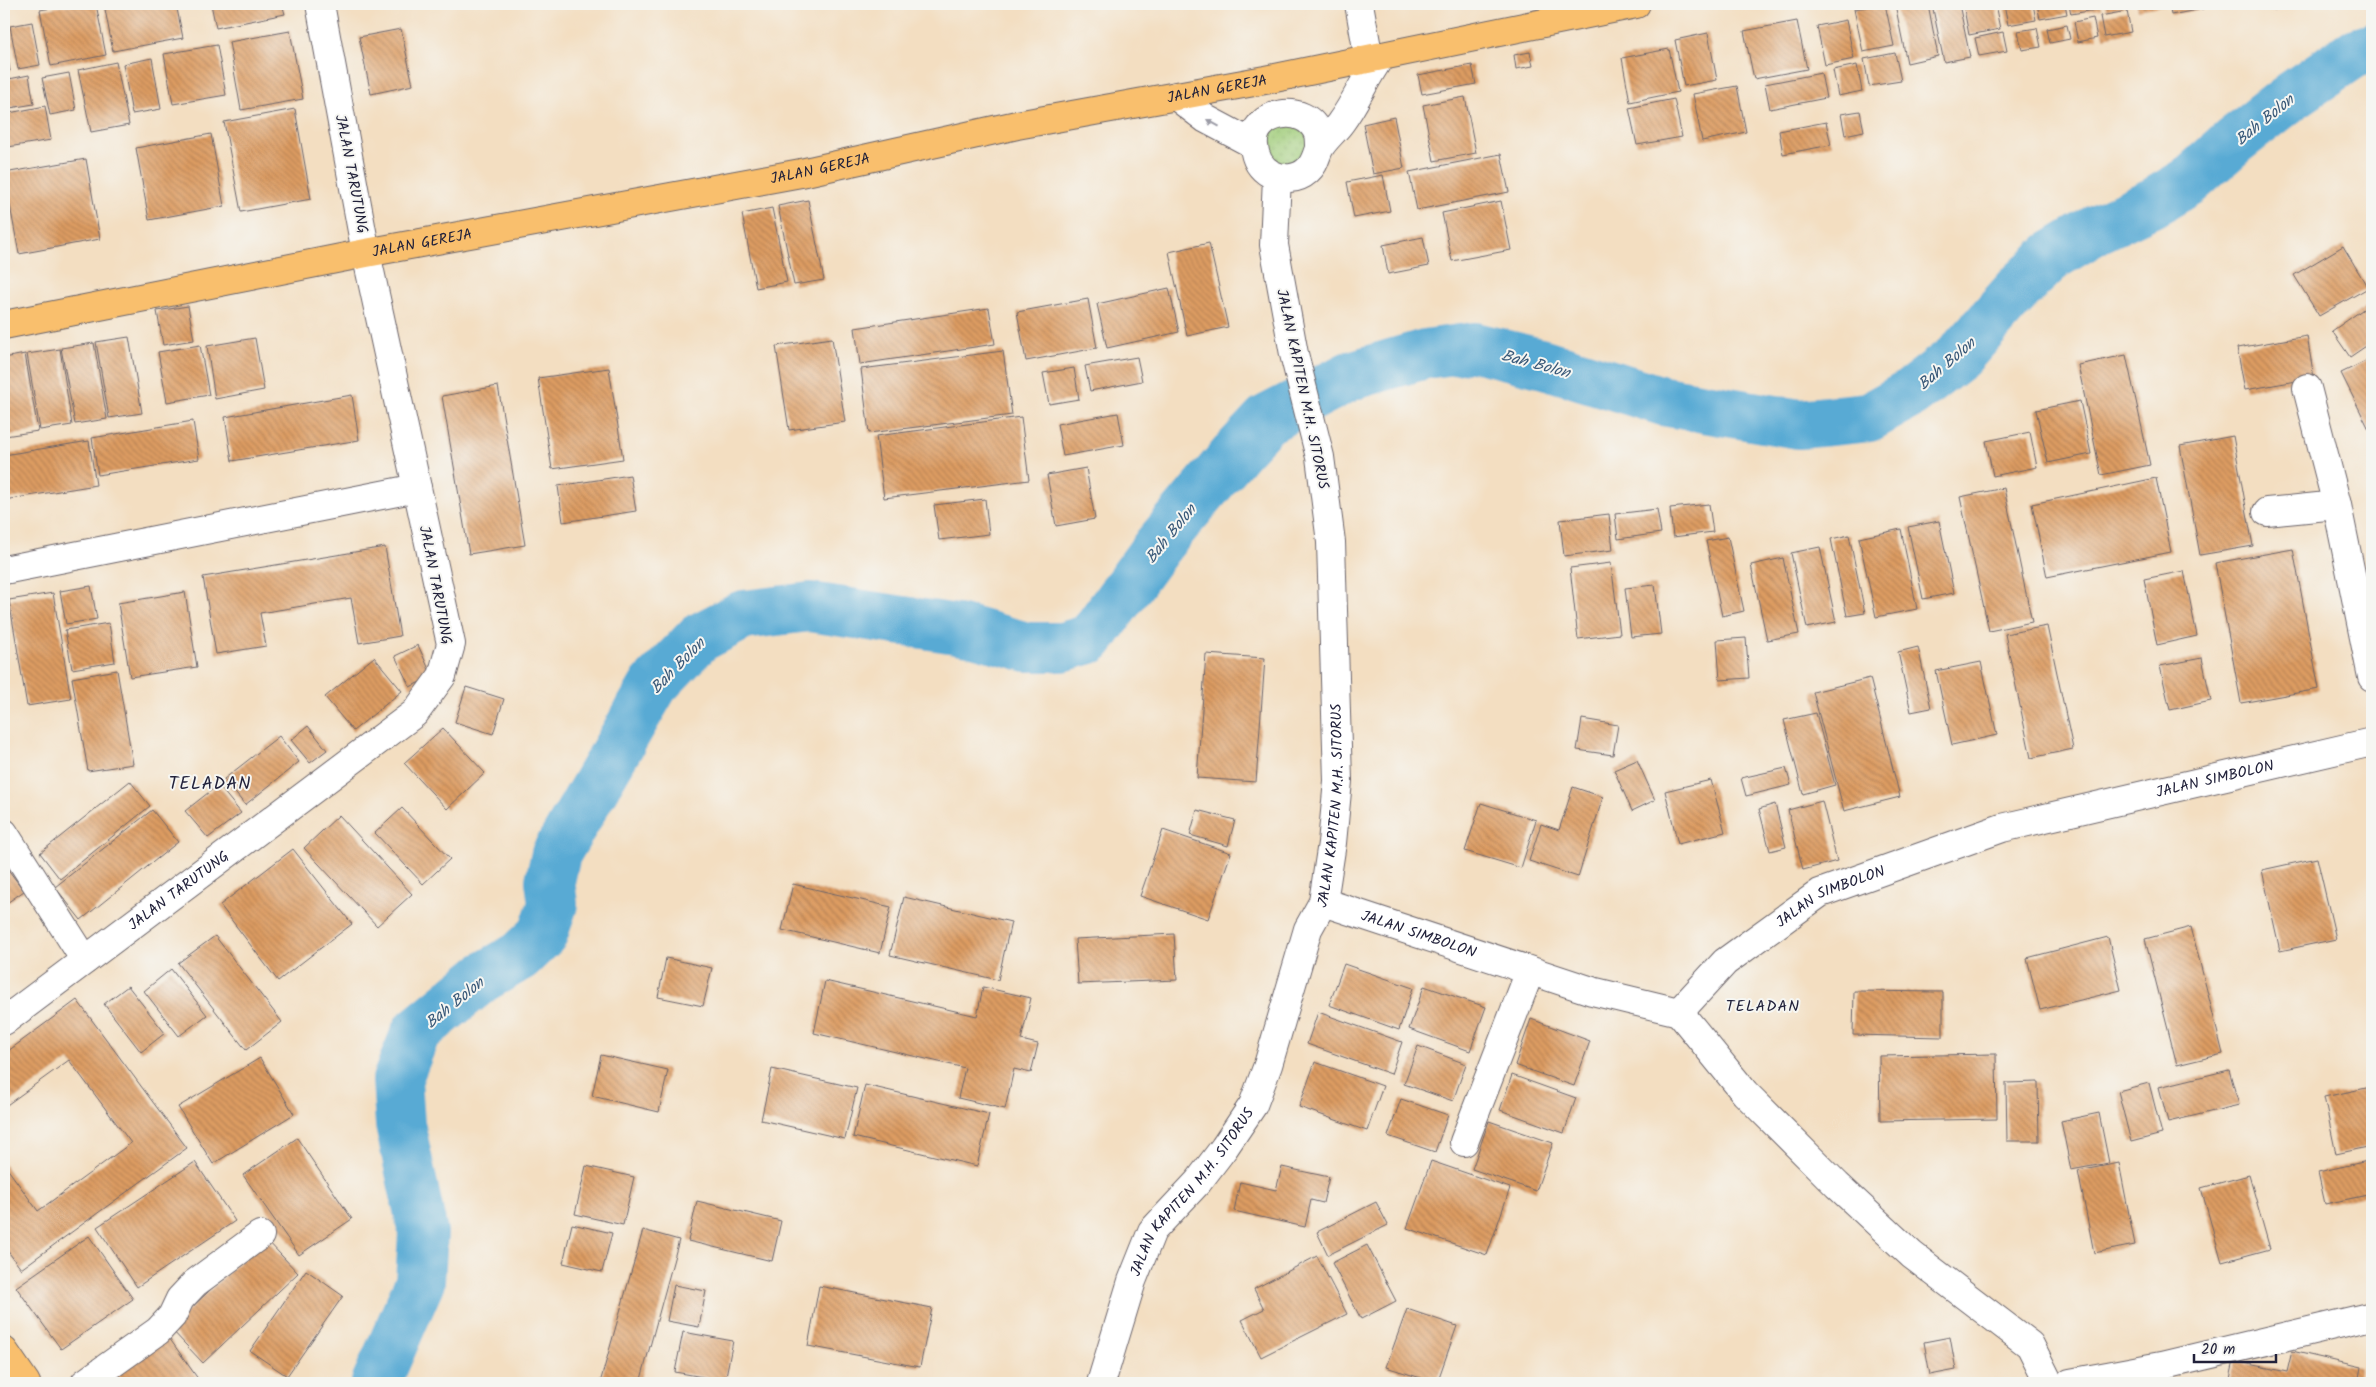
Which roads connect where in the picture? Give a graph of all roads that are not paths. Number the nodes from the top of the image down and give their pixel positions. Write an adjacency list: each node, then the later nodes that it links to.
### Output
1 (320, 4): 11 (street, JALAN TARUTUNG)
2 (1359, 4): 4 (street)
3 (1636, 4): 4 (main road, JALAN GEREJA)
4 (1375, 58): 5 (main road, JALAN GEREJA); 9 (street)
5 (1265, 80): 6 (main road, JALAN GEREJA); 7 (street)
6 (1176, 96): 8 (street, one-way to 6); 11 (main road, JALAN GEREJA)
7 (1281, 113): 8 (street); 9 (street)
8 (1254, 144): 10 (street)
9 (1319, 149): 10 (street)
10 (1277, 177): 21 (street, JALAN KAPITEN M.H. SITORUS)
11 (366, 254): 12 (main road, JALAN GEREJA); 14 (street, JALAN TARUTUNG)
12 (4, 325)
13 (2307, 388): 15 (street)
14 (417, 488): 17 (street); 22 (street, JALAN TARUTUNG)
15 (2337, 505): 16 (street); 18 (street)
16 (2267, 512)
17 (4, 570)
18 (2372, 677)
19 (2372, 742): 24 (street, JALAN SIMBOLON)
20 (4, 833): 22 (street)
21 (1323, 902): 23 (street, JALAN SIMBOLON); 33 (street, JALAN KAPITEN M.H. SITORUS)
22 (85, 960): 25 (street, JALAN TARUTUNG)
23 (1530, 971): 24 (street, JALAN SIMBOLON); 26 (street)
24 (1679, 1012): 34 (street)
25 (4, 1021)
26 (1464, 1142)
27 (260, 1235): 32 (street)
28 (2372, 1316): 30 (street)
29 (4, 1351): 31 (main road)
30 (2167, 1374): 35 (street)
31 (26, 1383)
32 (86, 1383)
33 (1101, 1383)
34 (2049, 1383)
35 (2070, 1383)

